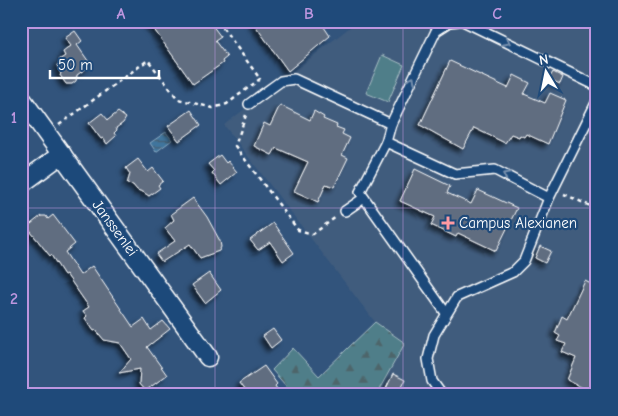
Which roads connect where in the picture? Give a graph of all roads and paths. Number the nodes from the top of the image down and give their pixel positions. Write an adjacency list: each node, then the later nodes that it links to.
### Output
1 (218, 21): 4 (path)
2 (459, 21): 10 (lane, one-way to 2)
3 (463, 21): 5 (lane, one-way to 5)
4 (260, 79): 6 (path); 11 (path)
5 (597, 86)
6 (268, 89): 9 (lane); 10 (lane)
7 (21, 98): 11 (street, Janssenlei)
8 (597, 101): 15 (lane)
9 (250, 104): 18 (path)
10 (391, 124): 12 (lane)
11 (47, 134): 13 (street, Janssenlei)
12 (386, 142): 15 (lane, one-way to 12); 16 (lane)
13 (62, 154): 14 (street); 20 (street, Janssenlei)
14 (21, 184)
15 (551, 194): 17 (path); 19 (lane)
16 (364, 198): 18 (lane); 19 (lane)
17 (597, 209)
18 (345, 211)
19 (446, 313): 21 (lane)
20 (208, 357)
21 (442, 395)

